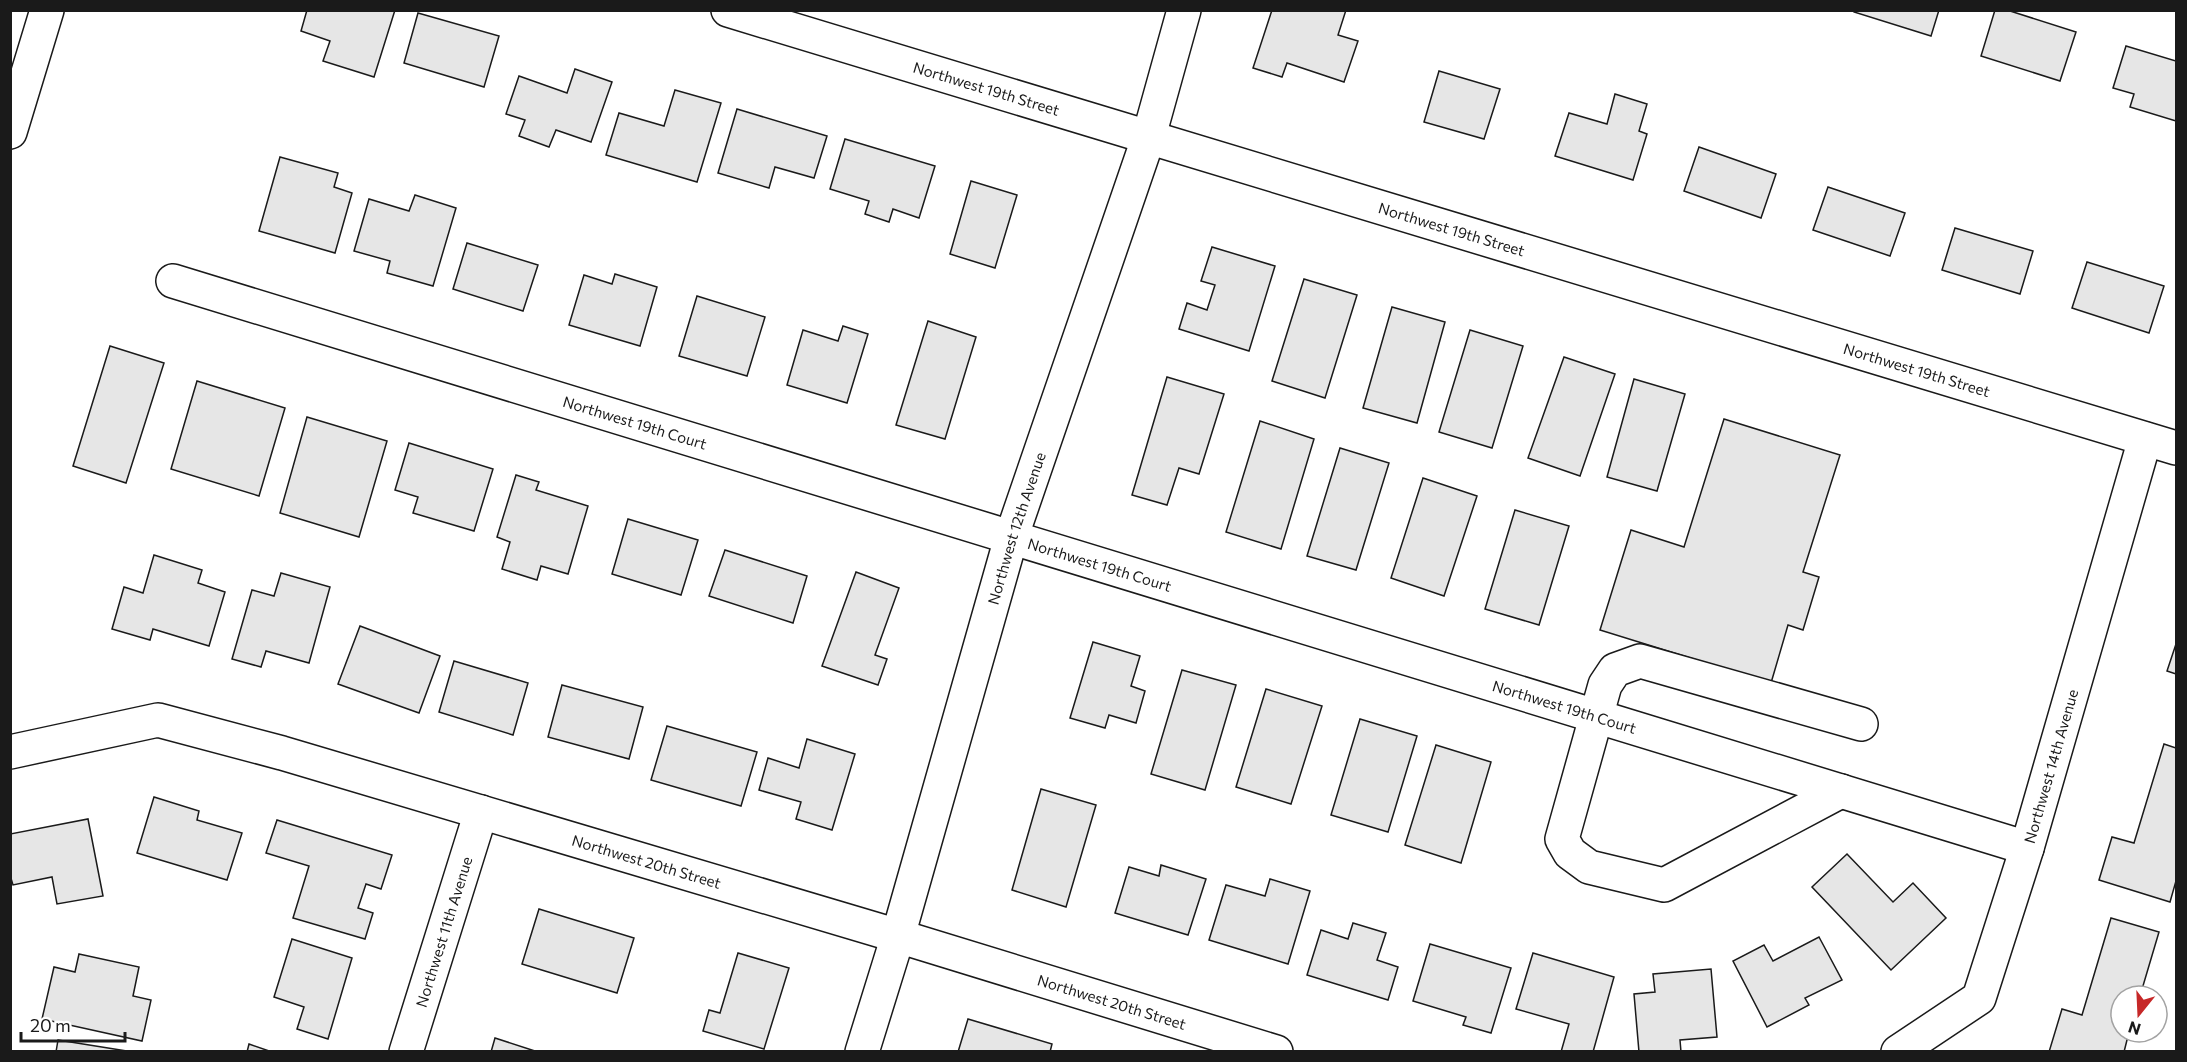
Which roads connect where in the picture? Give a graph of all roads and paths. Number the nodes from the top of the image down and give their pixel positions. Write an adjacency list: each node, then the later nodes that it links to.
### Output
1 (47, 10): 4 (street)
2 (728, 10): 5 (street, Northwest 19th Street)
3 (1184, 10): 5 (street, Northwest 12th Avenue)
4 (10, 132)
5 (1149, 136): 7 (street, Northwest 19th Street); 9 (street, Northwest 12th Avenue)
6 (173, 280): 9 (street, Northwest 19th Court)
7 (2145, 439): 8 (street, Northwest 19th Street); 15 (street, Northwest 14th Avenue)
8 (2176, 448)
9 (1011, 538): 10 (street, Northwest 19th Court); 16 (street, Northwest 12th Avenue)
10 (1597, 717): 11 (street); 13 (street, Northwest 19th Court); 13 (street)
11 (1861, 724)
12 (10, 752): 14 (street, Northwest 20th Street)
13 (1841, 791): 15 (street, Northwest 19th Court)
14 (480, 812): 16 (street, Northwest 20th Street); 17 (street, Northwest 11th Avenue)
15 (2027, 848): 20 (street, Northwest 14th Avenue)
16 (898, 936): 18 (street, Northwest 12th Avenue); 19 (street, Northwest 20th Street)
17 (406, 1052)
18 (862, 1052)
19 (1276, 1052)
20 (1898, 1052)

